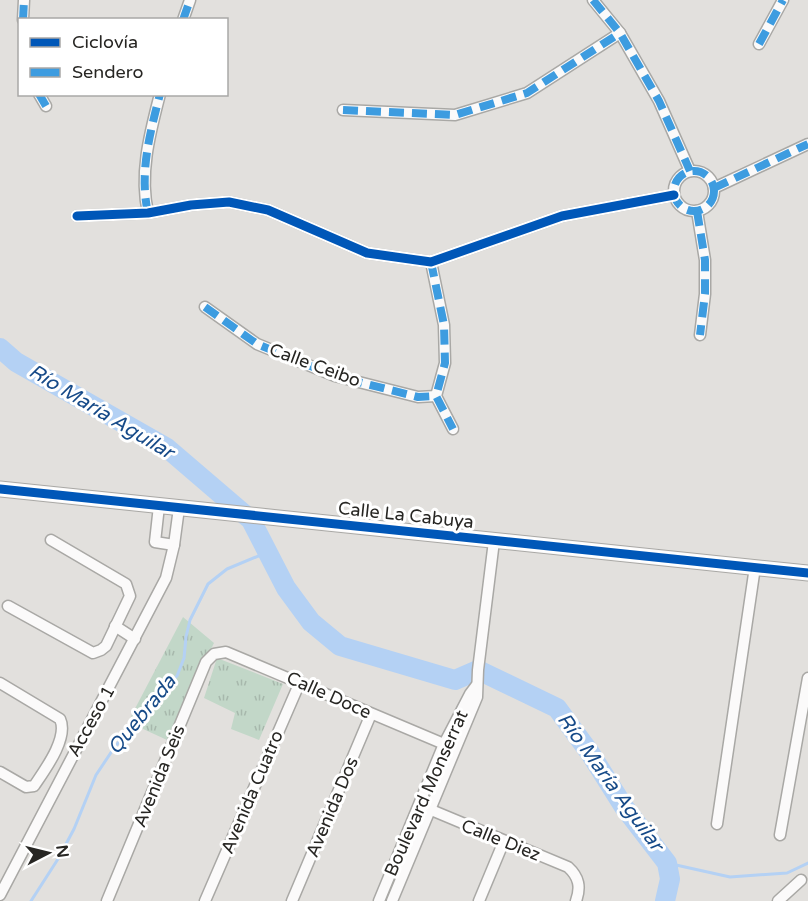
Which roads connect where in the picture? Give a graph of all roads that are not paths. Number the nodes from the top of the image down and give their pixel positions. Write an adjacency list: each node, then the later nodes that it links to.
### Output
1 (24, 0): 5 (street)
2 (190, 0): 6 (street)
3 (593, 0): 7 (street)
4 (783, 0): 8 (street)
5 (23, 18)
6 (184, 18)
7 (620, 33): 12 (street); 14 (street)
8 (759, 44)
9 (40, 96): 11 (street)
10 (160, 96): 18 (street)
11 (46, 106)
12 (343, 110)
13 (808, 144): 15 (street)
14 (690, 171): 15 (street); 16 (street)
15 (714, 188): 17 (street)
16 (674, 195): 17 (street); 20 (street)
17 (696, 211): 22 (street)
18 (148, 213): 19 (street); 20 (street)
19 (77, 216)
20 (431, 262): 23 (street)
21 (205, 307): 23 (street, Calle Ceibo)
22 (700, 335)
23 (436, 396): 24 (street)
24 (453, 429)
25 (0, 489): 26 (street, Calle La Cabuya)
26 (159, 506): 27 (street, Calle La Cabuya); 30 (street)
27 (179, 508): 29 (street, Calle La Cabuya); 30 (street, Acceso 1)
28 (51, 540): 34 (street)
29 (494, 541): 31 (street, Calle La Cabuya); 40 (street, Boulevard Monserrat)
30 (174, 545): 35 (street, Acceso 1)
31 (755, 567): 32 (street, Calle La Cabuya); 48 (street)
32 (808, 573)
33 (8, 606): 34 (street)
34 (115, 626): 35 (street)
35 (135, 639): 44 (street, Acceso 1)
36 (214, 654): 38 (street, Calle Doce); 53 (street, Avenida Seis)
37 (808, 678): 49 (street)
38 (300, 682): 41 (street, Calle Doce); 54 (street, Avenida Cuatro)
39 (0, 683): 43 (street)
40 (476, 686): 42 (street, Boulevard Monserrat); 47 (street, Boulevard Monserrat)
41 (371, 714): 42 (street, Calle Doce); 55 (street, Avenida Dos)
42 (444, 744): 46 (street, Boulevard Monserrat)
43 (50, 762): 44 (street); 45 (street)
44 (64, 770): 52 (street, Acceso 1)
45 (0, 772)
46 (418, 805): 47 (street, Calle Diez); 56 (street, Boulevard Monserrat)
47 (430, 810): 50 (street, Calle Diez); 57 (street, Boulevard Monserrat)
48 (717, 824)
49 (780, 835)
50 (504, 841): 58 (street); 59 (street, Calle Diez)
51 (801, 880): 60 (street)
52 (0, 895)
53 (107, 901)
54 (205, 901)
55 (292, 901)
56 (379, 901)
57 (392, 901)
58 (479, 901)
59 (576, 901)
60 (778, 901)

